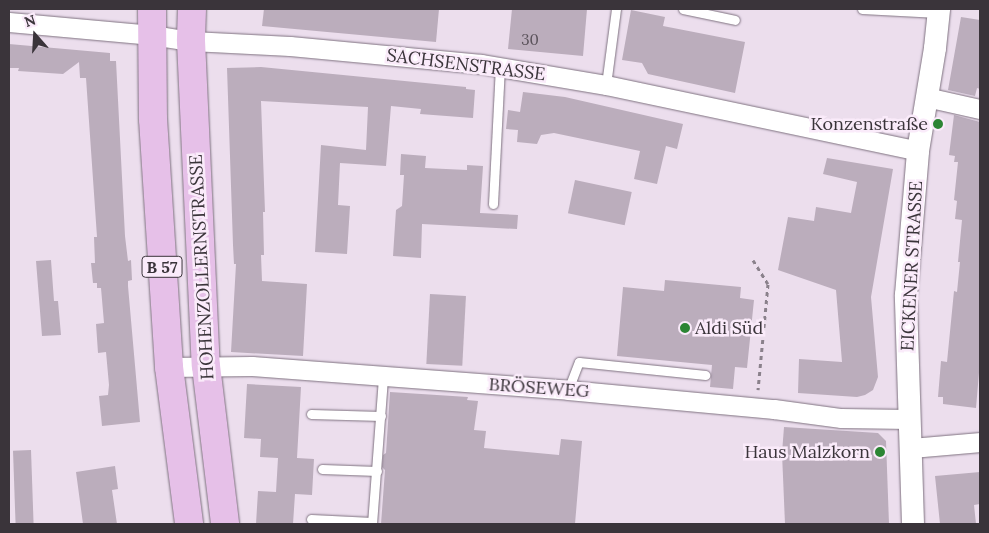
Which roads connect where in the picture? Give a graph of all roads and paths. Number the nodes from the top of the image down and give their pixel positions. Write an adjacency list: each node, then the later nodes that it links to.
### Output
1 (192, 9): 9 (main road, HOHENZOLLERNSTRASSE / B 57)
2 (616, 9): 11 (lane)
3 (683, 9): 6 (lane)
4 (862, 9): 5 (lane)
5 (939, 11): 12 (street, EICKENER STRASSE)
6 (735, 20)
7 (9, 22): 8 (street, SACHSENSTRASSE)
8 (152, 22): 9 (street, SACHSENSTRASSE); 18 (main road, HOHENZOLLERNSTRASSE / B 57)
9 (191, 41): 10 (street, SACHSENSTRASSE); 17 (main road, HOHENZOLLERNSTRASSE / B 57)
10 (500, 68): 11 (street, SACHSENSTRASSE); 15 (lane)
11 (606, 85): 14 (street, SACHSENSTRASSE)
12 (926, 98): 13 (street); 14 (street, EICKENER STRASSE)
13 (980, 110)
14 (918, 150): 25 (street, EICKENER STRASSE)
15 (493, 204)
16 (754, 260): 22 (path)
17 (206, 366): 18 (street, BRÖSEWEG); 20 (street, BRÖSEWEG); 33 (main road, HOHENZOLLERNSTRASSE / B 57)
18 (169, 367): 32 (main road, HOHENZOLLERNSTRASSE / B 57)
19 (704, 375): 21 (lane)
20 (383, 377): 21 (street, BRÖSEWEG); 24 (lane)
21 (568, 390): 22 (street, BRÖSEWEG)
22 (757, 408): 25 (street, BRÖSEWEG)
23 (311, 414): 24 (lane)
24 (381, 416): 29 (lane)
25 (909, 419): 27 (street, EICKENER STRASSE)
26 (980, 442): 27 (street)
27 (912, 448): 34 (street, EICKENER STRASSE)
28 (322, 469): 29 (lane)
29 (377, 471): 31 (lane)
30 (311, 519): 31 (lane)
31 (372, 523)
32 (189, 524)
33 (225, 524)
34 (913, 524)

